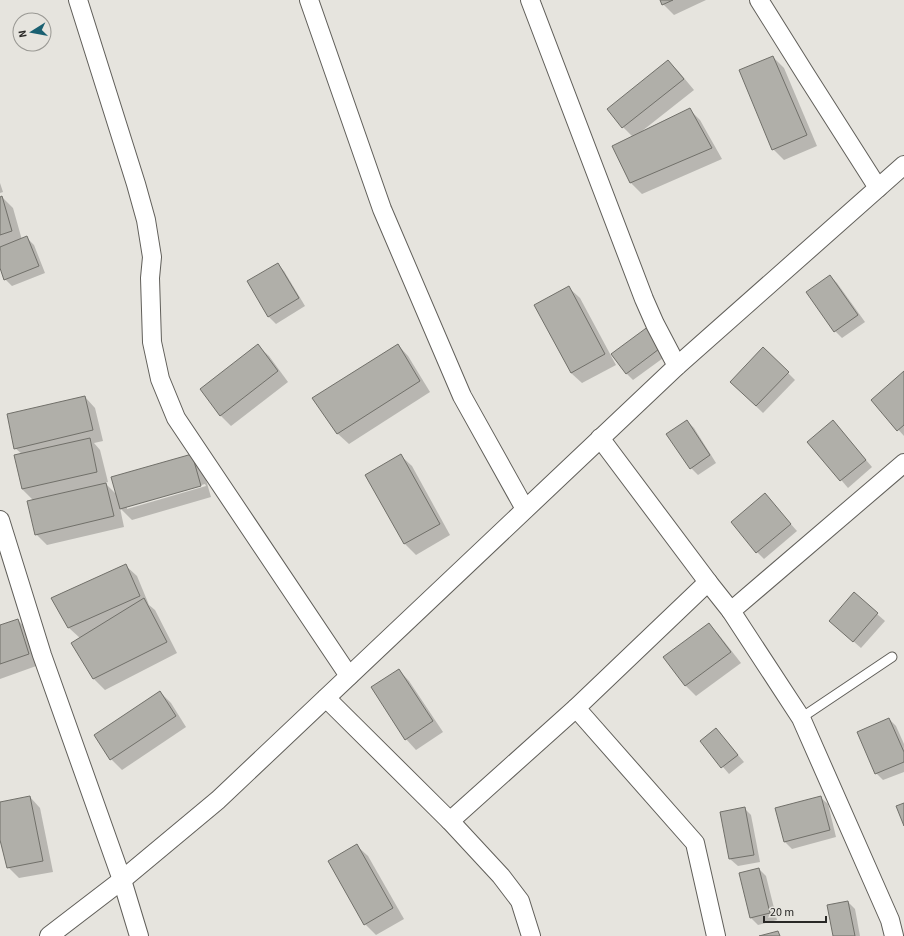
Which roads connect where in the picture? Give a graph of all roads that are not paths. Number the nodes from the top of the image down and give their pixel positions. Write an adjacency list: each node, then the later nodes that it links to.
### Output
1 (78, 0): 15 (street)
2 (309, 0): 10 (street)
3 (530, 0): 7 (street)
4 (759, 0): 6 (street)
5 (904, 165): 6 (street)
6 (878, 188): 7 (street)
7 (677, 366): 8 (street)
8 (600, 438): 10 (street); 12 (street)
9 (904, 463): 13 (street)
10 (525, 509): 15 (street)
11 (0, 520): 20 (street)
12 (708, 582): 13 (street); 17 (street)
13 (731, 611): 18 (street)
14 (892, 657): 18 (lane)
15 (349, 676): 16 (street)
16 (326, 698): 19 (street); 20 (street)
17 (576, 708): 19 (street); 25 (street)
18 (802, 718): 21 (street)
19 (450, 821): 24 (street)
20 (122, 880): 22 (street); 23 (street)
21 (896, 924)
22 (50, 936)
23 (139, 936)
24 (531, 936)
25 (716, 936)

